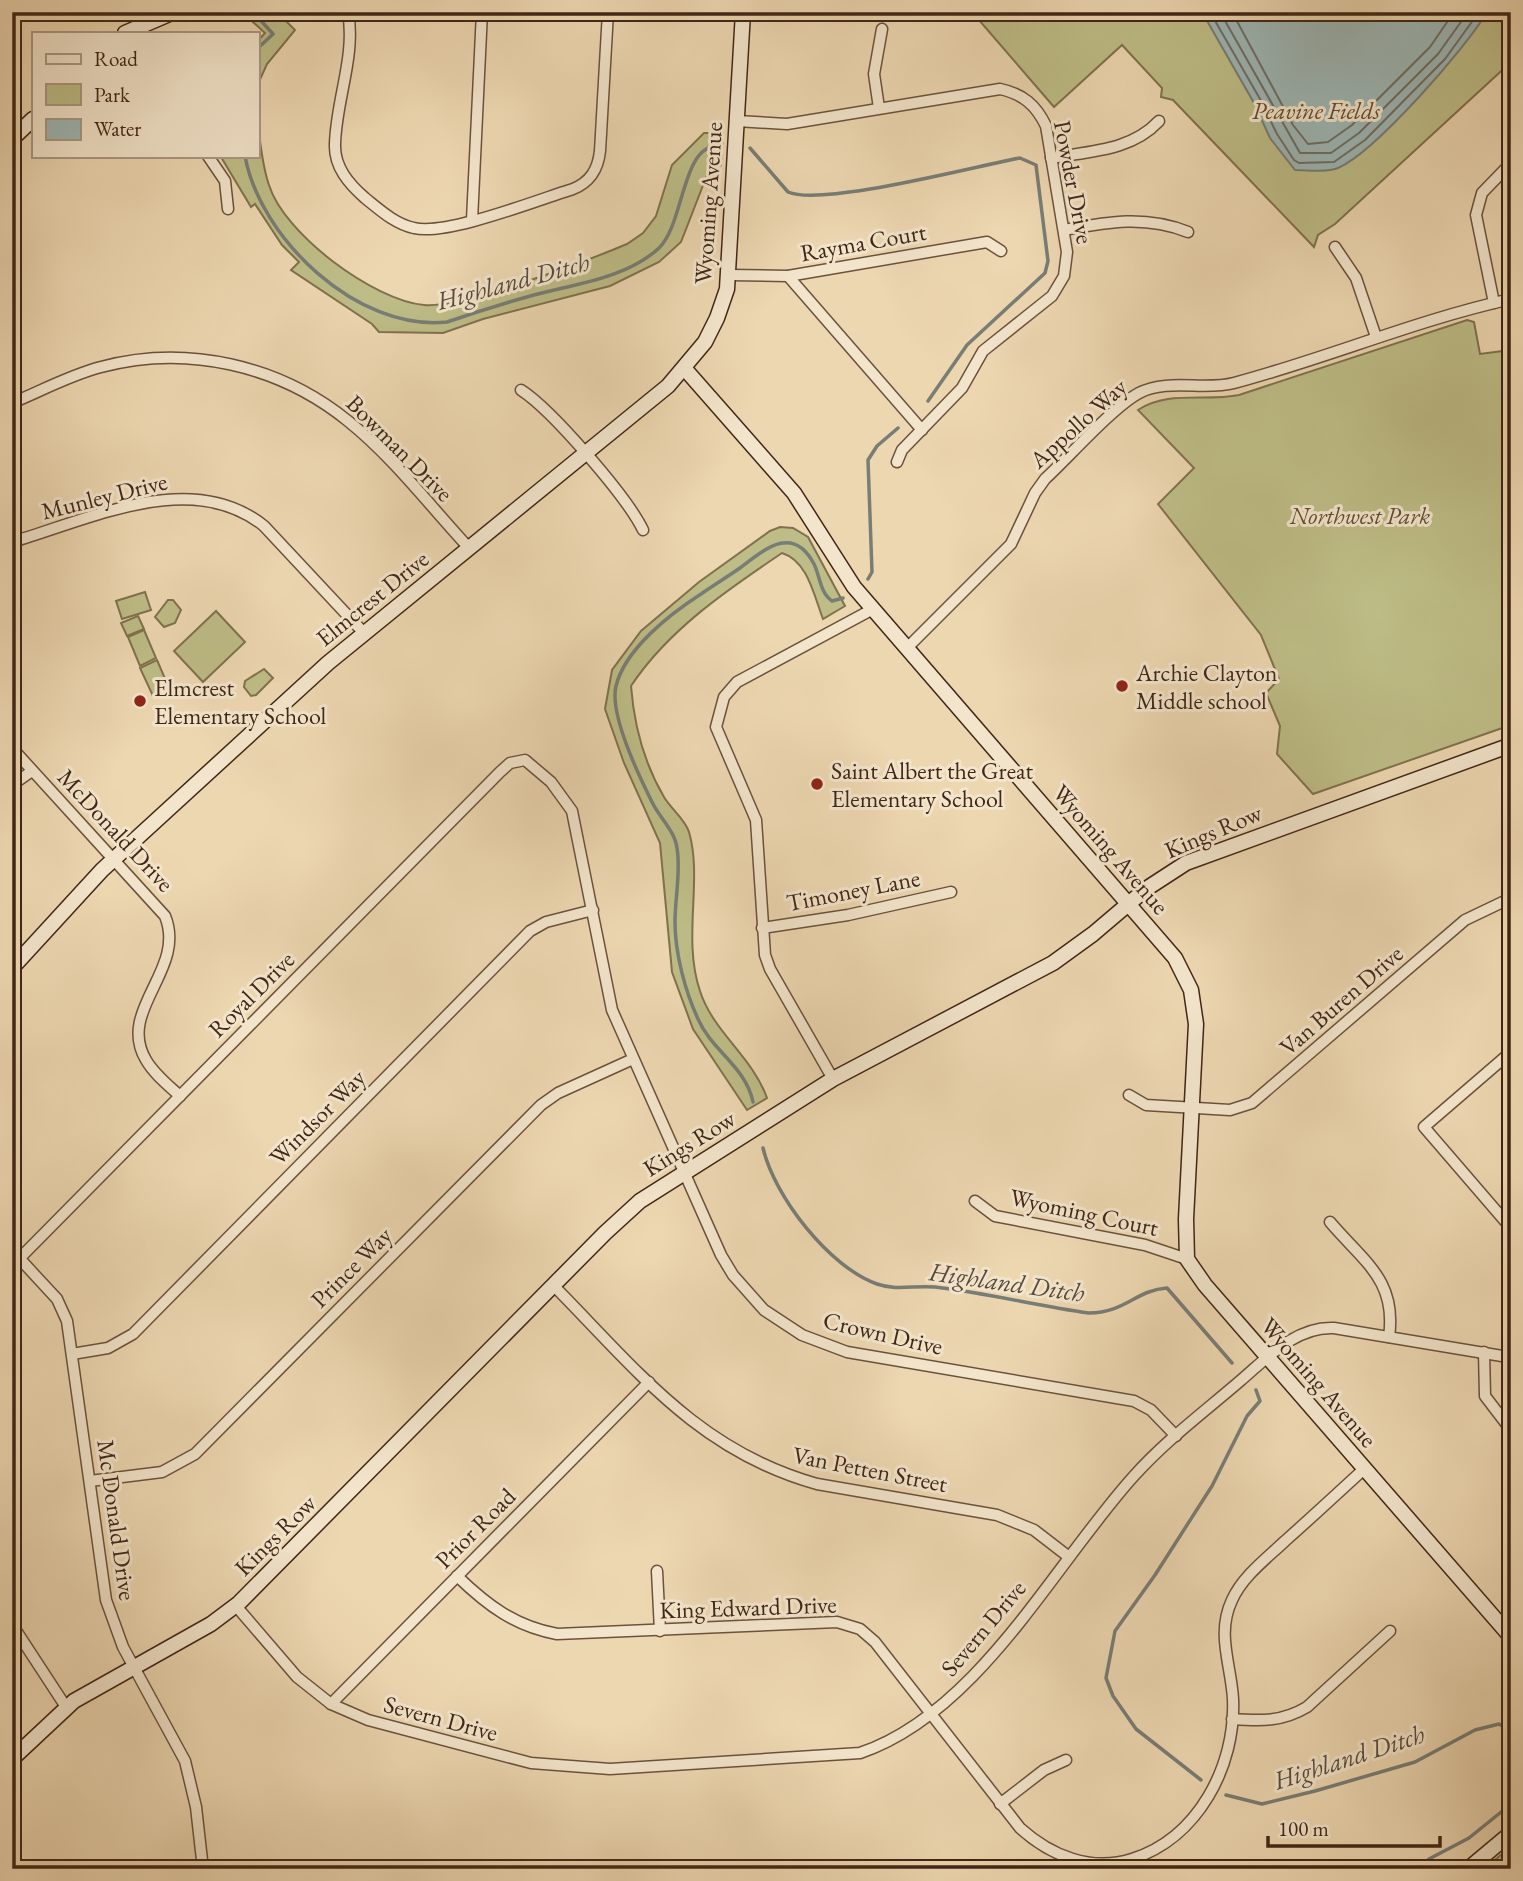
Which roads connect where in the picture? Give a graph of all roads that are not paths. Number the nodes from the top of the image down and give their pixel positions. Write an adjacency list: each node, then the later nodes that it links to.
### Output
1 (174, 12): 7 (street)
2 (348, 12): 17 (street)
3 (482, 12): 17 (street)
4 (608, 12): 17 (street)
5 (743, 12): 10 (street, Wyoming Avenue)
6 (882, 29): 8 (street)
7 (127, 32)
8 (879, 108): 10 (street, Powder Drive); 14 (street, Powder Drive)
9 (32, 120): 12 (street)
10 (737, 121): 22 (street, Wyoming Avenue)
11 (1159, 121): 14 (street)
12 (12, 139)
13 (209, 158): 16 (street)
14 (1051, 158): 18 (street, Powder Drive)
15 (1511, 163): 25 (street)
16 (228, 209)
17 (472, 220)
18 (1063, 230): 19 (street); 30 (street, Powder Drive)
19 (1188, 232)
20 (1335, 247): 26 (street)
21 (1001, 251): 23 (street, Rayma Court)
22 (729, 275): 23 (street, Rayma Court); 27 (street, Wyoming Avenue)
23 (788, 276): 30 (street)
24 (1511, 299): 25 (street, Appollo Way)
25 (1494, 303): 26 (street, Appollo Way)
26 (1376, 337): 38 (street, Appollo Way)
27 (685, 369): 31 (street, Elmcrest Drive); 36 (street, Wyoming Avenue)
28 (521, 390): 31 (street)
29 (12, 403): 35 (street, Bowman Drive)
30 (922, 430): 32 (street, Powder Drive)
31 (585, 454): 33 (street); 35 (street, Elmcrest Drive)
32 (897, 461)
33 (643, 530)
34 (12, 542): 37 (street, Munley Drive)
35 (469, 548): 37 (street, Elmcrest Drive)
36 (873, 609): 38 (street, Wyoming Avenue); 49 (street)
37 (364, 633): 44 (street, Elmcrest Drive)
38 (907, 648): 47 (street, Wyoming Avenue)
39 (1511, 745): 47 (street, Kings Row)
40 (12, 748): 42 (street, McDonald Drive)
41 (525, 760): 48 (street, Crown Drive); 55 (street, Royal Drive)
42 (32, 771): 43 (street); 44 (street, McDonald Drive)
43 (12, 785)
44 (114, 858): 50 (street, Elmcrest Drive); 55 (street, McDonald Drive)
45 (951, 892): 49 (street, Timoney Lane)
46 (1511, 898): 56 (street, Van Buren Drive)
47 (1129, 904): 53 (street, Kings Row); 56 (street, Wyoming Avenue)
48 (593, 911): 52 (street, Crown Drive); 66 (street, Windsor Way)
49 (762, 928): 53 (street)
50 (12, 968)
51 (1511, 1052): 60 (street)
52 (633, 1059): 57 (street, Crown Drive); 73 (street, Prince Way)
53 (833, 1079): 57 (street, Kings Row)
54 (1129, 1095): 56 (street, Van Buren Drive)
55 (180, 1096): 62 (street, Royal Drive)
56 (1192, 1108): 61 (street, Wyoming Avenue)
57 (685, 1172): 63 (street, Kings Row); 71 (street, Crown Drive)
58 (975, 1201): 61 (street, Wyoming Court)
59 (1330, 1222): 64 (street)
60 (1510, 1226)
61 (1187, 1259): 68 (street, Wyoming Avenue)
62 (16, 1263): 66 (street, Mc Donald Drive)
63 (553, 1285): 69 (street, Van Petten Street); 77 (street, Kings Row)
64 (1389, 1337): 65 (street, Severn Drive); 68 (street, Severn Drive)
65 (1484, 1352): 67 (street, Severn Drive); 70 (street)
66 (72, 1354): 73 (street, Mc Donald Drive)
67 (1511, 1355)
68 (1267, 1357): 71 (street, Severn Drive); 72 (street, Wyoming Avenue)
69 (649, 1382): 74 (street, Van Petten Street); 76 (street, Prior Road)
70 (1511, 1430)
71 (1176, 1436): 74 (street, Severn Drive)
72 (1364, 1469): 81 (street, Wyoming Avenue); 86 (street, King Edward Drive)
73 (90, 1481): 82 (street, Mc Donald Drive)
74 (1069, 1557): 85 (street, Severn Drive)
75 (657, 1571): 79 (street)
76 (457, 1576): 79 (street, King Edward Drive); 83 (street, Prior Road)
77 (236, 1606): 82 (street, Kings Row); 83 (street, Severn Drive)
78 (15, 1629): 84 (street)
79 (660, 1631): 85 (street, King Edward Drive)
80 (1390, 1631): 86 (street)
81 (1511, 1637)
82 (134, 1666): 84 (street, Kings Row); 92 (street, Mc Donald Drive)
83 (331, 1704): 85 (street, Severn Drive)
84 (66, 1707): 87 (street, Kings Row)
85 (930, 1713): 89 (street, King Edward Drive)
86 (1233, 1720): 91 (street, King Edward Drive)
87 (12, 1759)
88 (1066, 1760): 89 (street)
89 (1000, 1804): 91 (street, King Edward Drive)
90 (1511, 1833): 93 (street)
91 (1128, 1865)
92 (203, 1869)
93 (1468, 1869)

